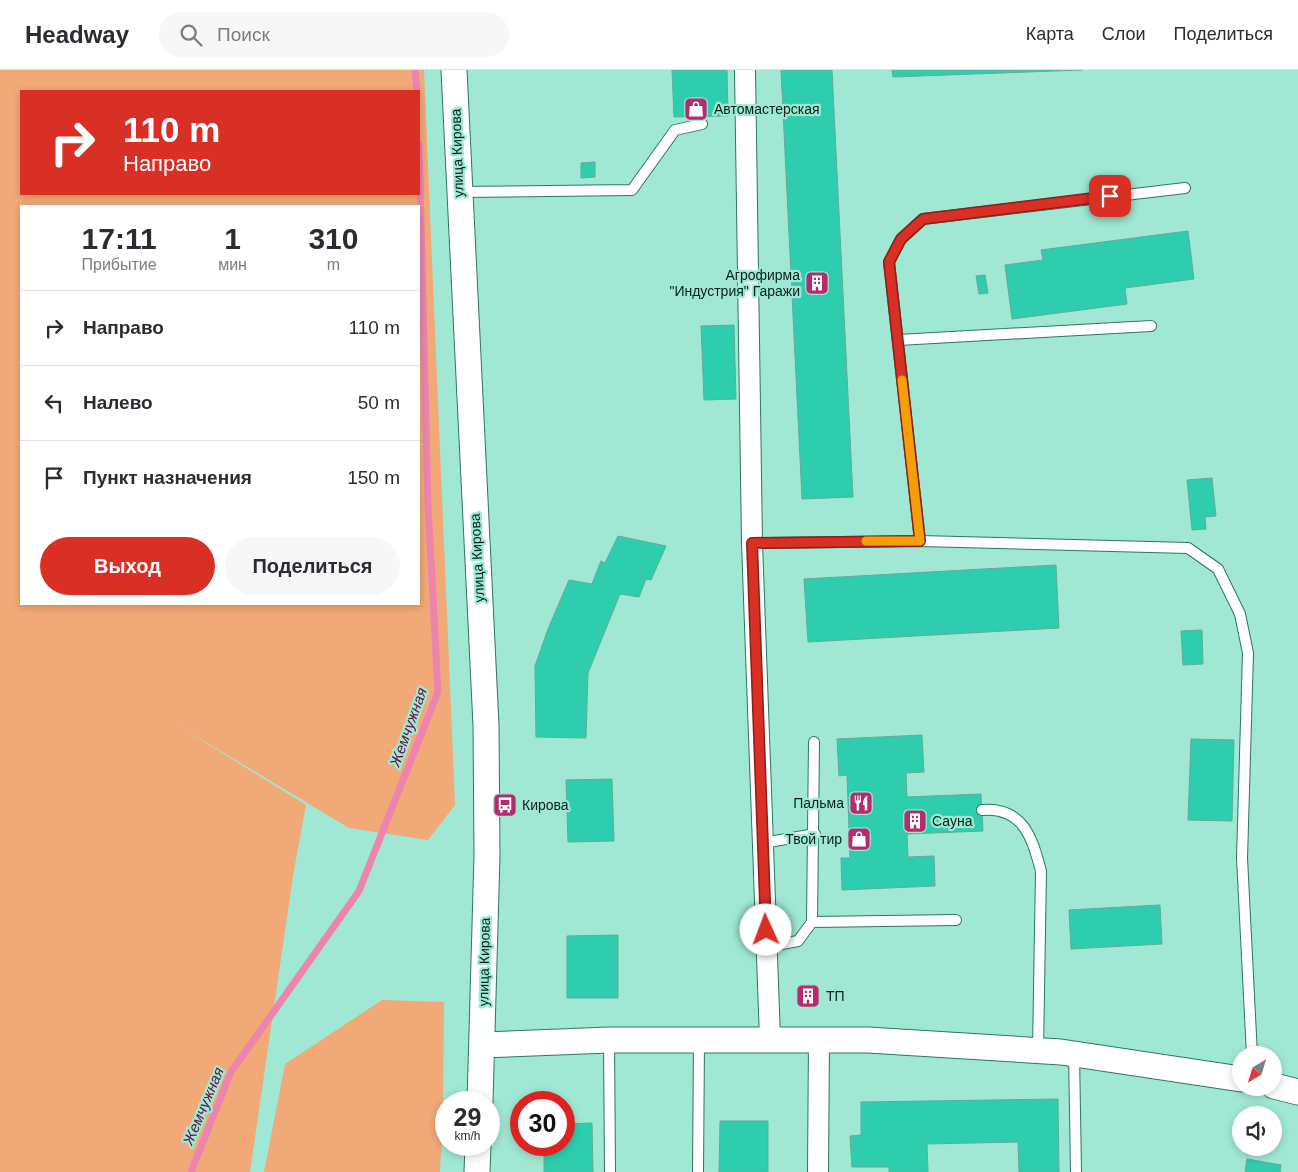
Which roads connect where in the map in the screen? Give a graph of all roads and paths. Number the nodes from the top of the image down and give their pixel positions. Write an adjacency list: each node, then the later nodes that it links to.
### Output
1 (454, 70): 5 (street, улица Кирова)
2 (745, 70): 9 (street)
3 (702, 124): 5 (lane)
4 (1185, 188): 7 (lane)
5 (458, 192): 21 (street, улица Кирова)
6 (1151, 326): 7 (lane)
7 (898, 340): 8 (lane)
8 (920, 541): 9 (lane); 22 (lane)
9 (752, 543): 13 (street)
10 (814, 742): 12 (lane)
11 (982, 810): 23 (lane)
12 (814, 834): 13 (lane); 15 (lane)
13 (763, 843): 16 (street)
14 (956, 920): 15 (lane)
15 (812, 922): 16 (lane)
16 (766, 947): 18 (street)
17 (699, 1039): 18 (street); 20 (street); 32 (lane)
18 (770, 1039): 19 (street)
19 (819, 1039): 23 (street); 33 (street)
20 (609, 1040): 21 (street); 31 (lane)
21 (482, 1046): 27 (street, улица Кирова)
22 (1252, 1046)
23 (1038, 1050): 24 (street)
24 (1074, 1054): 25 (street); 34 (lane)
25 (1232, 1078)
26 (1282, 1088): 28 (street)
27 (480, 1091)
28 (1298, 1092)
29 (478, 1156): 30 (street)
30 (477, 1172)
31 (610, 1172)
32 (698, 1172)
33 (818, 1172)
34 (1076, 1172)

